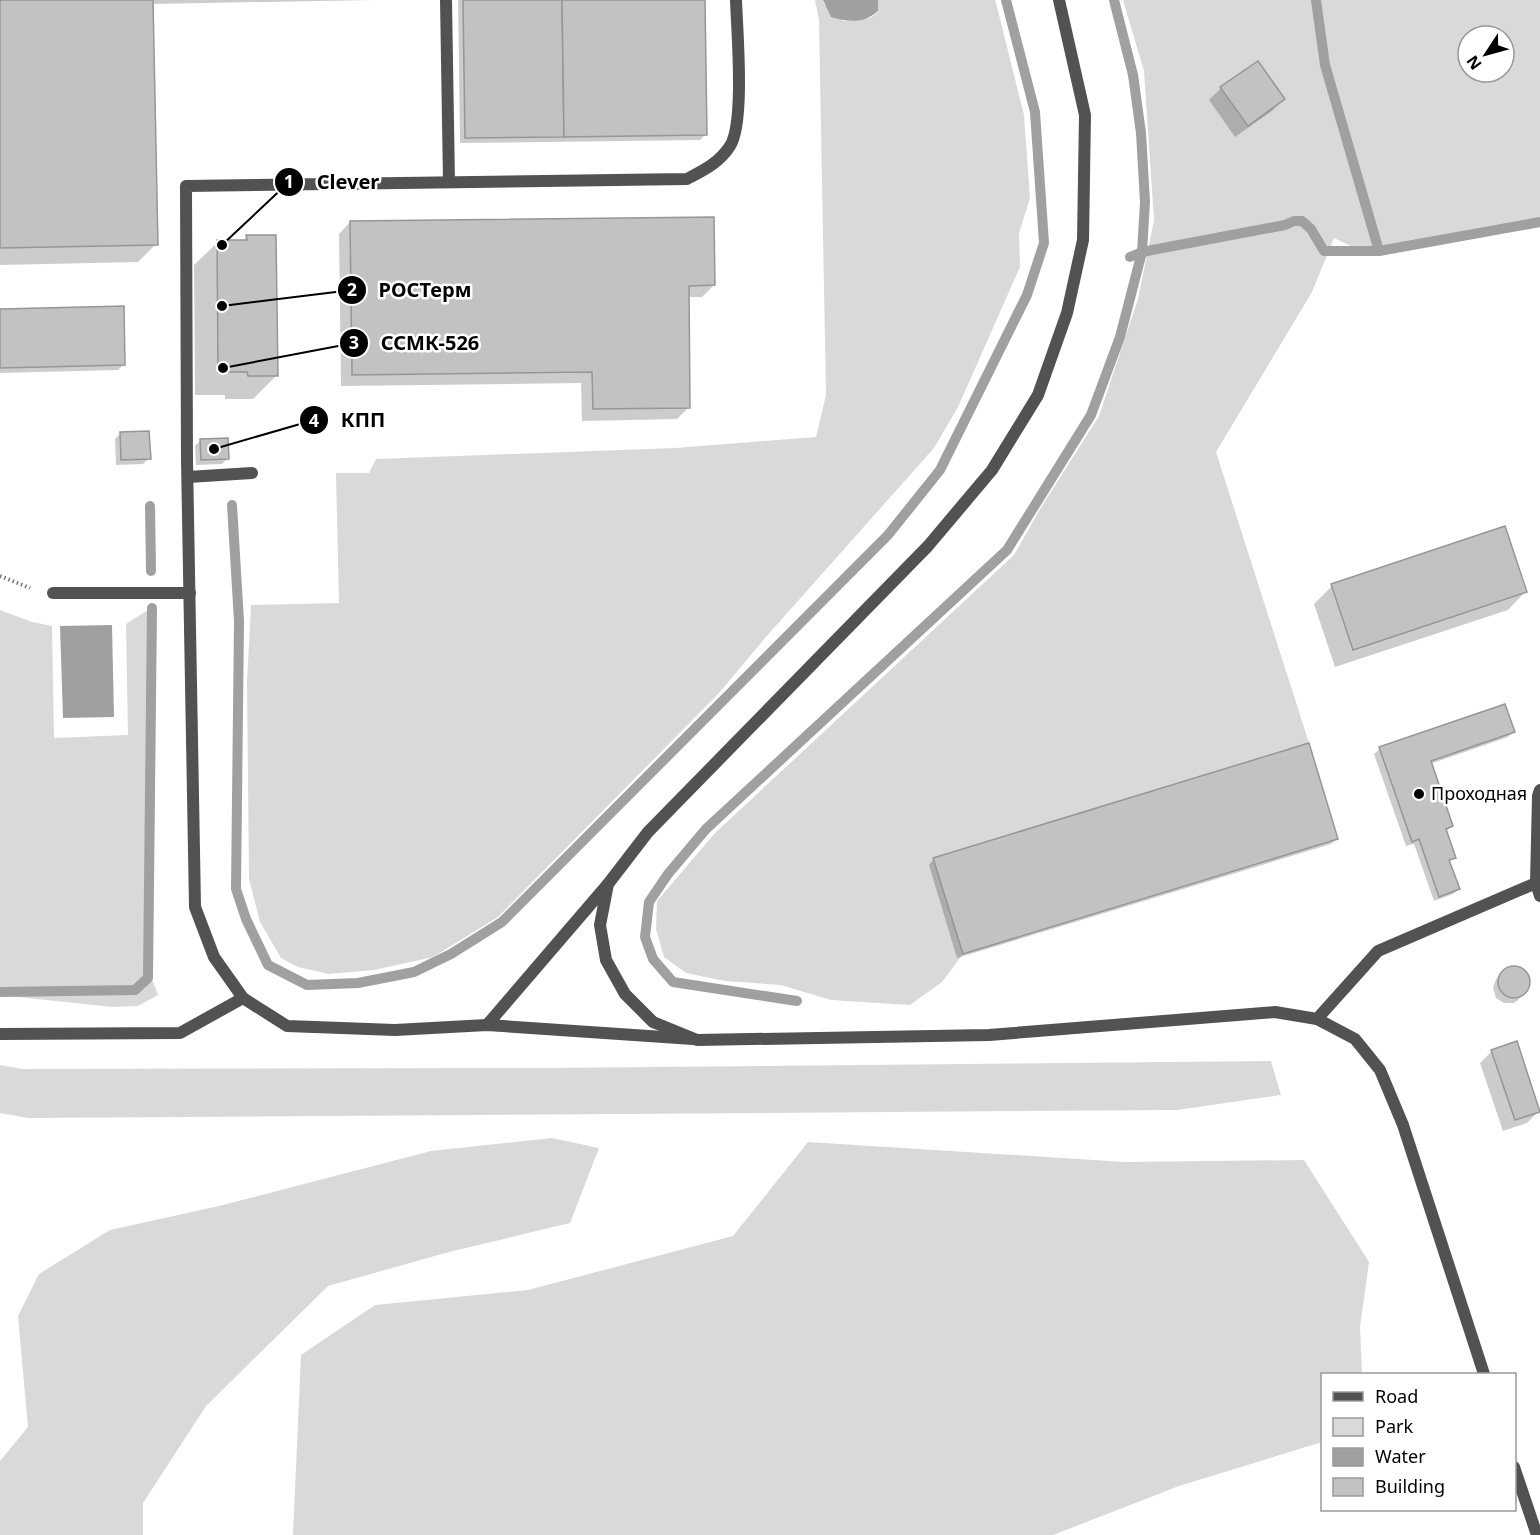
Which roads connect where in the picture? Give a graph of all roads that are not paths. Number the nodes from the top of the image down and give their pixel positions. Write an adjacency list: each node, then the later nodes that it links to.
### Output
1 (446, 0): 4 (street)
2 (736, 0): 4 (street)
3 (1059, 0): 11 (street)
4 (449, 182): 6 (street)
5 (252, 473): 6 (street)
6 (188, 477): 8 (street)
7 (53, 593): 8 (street)
8 (190, 593): 13 (street)
9 (1540, 790): 10 (street)
10 (1538, 880): 12 (street); 14 (street)
11 (608, 884): 15 (street); 17 (street)
12 (1540, 896)
13 (243, 998): 15 (street); 16 (street)
14 (1317, 1019): 17 (street); 18 (street)
15 (487, 1025): 17 (street)
16 (0, 1034)
17 (697, 1040)
18 (1484, 1373)
19 (1516, 1470): 20 (street)
20 (1537, 1535)

